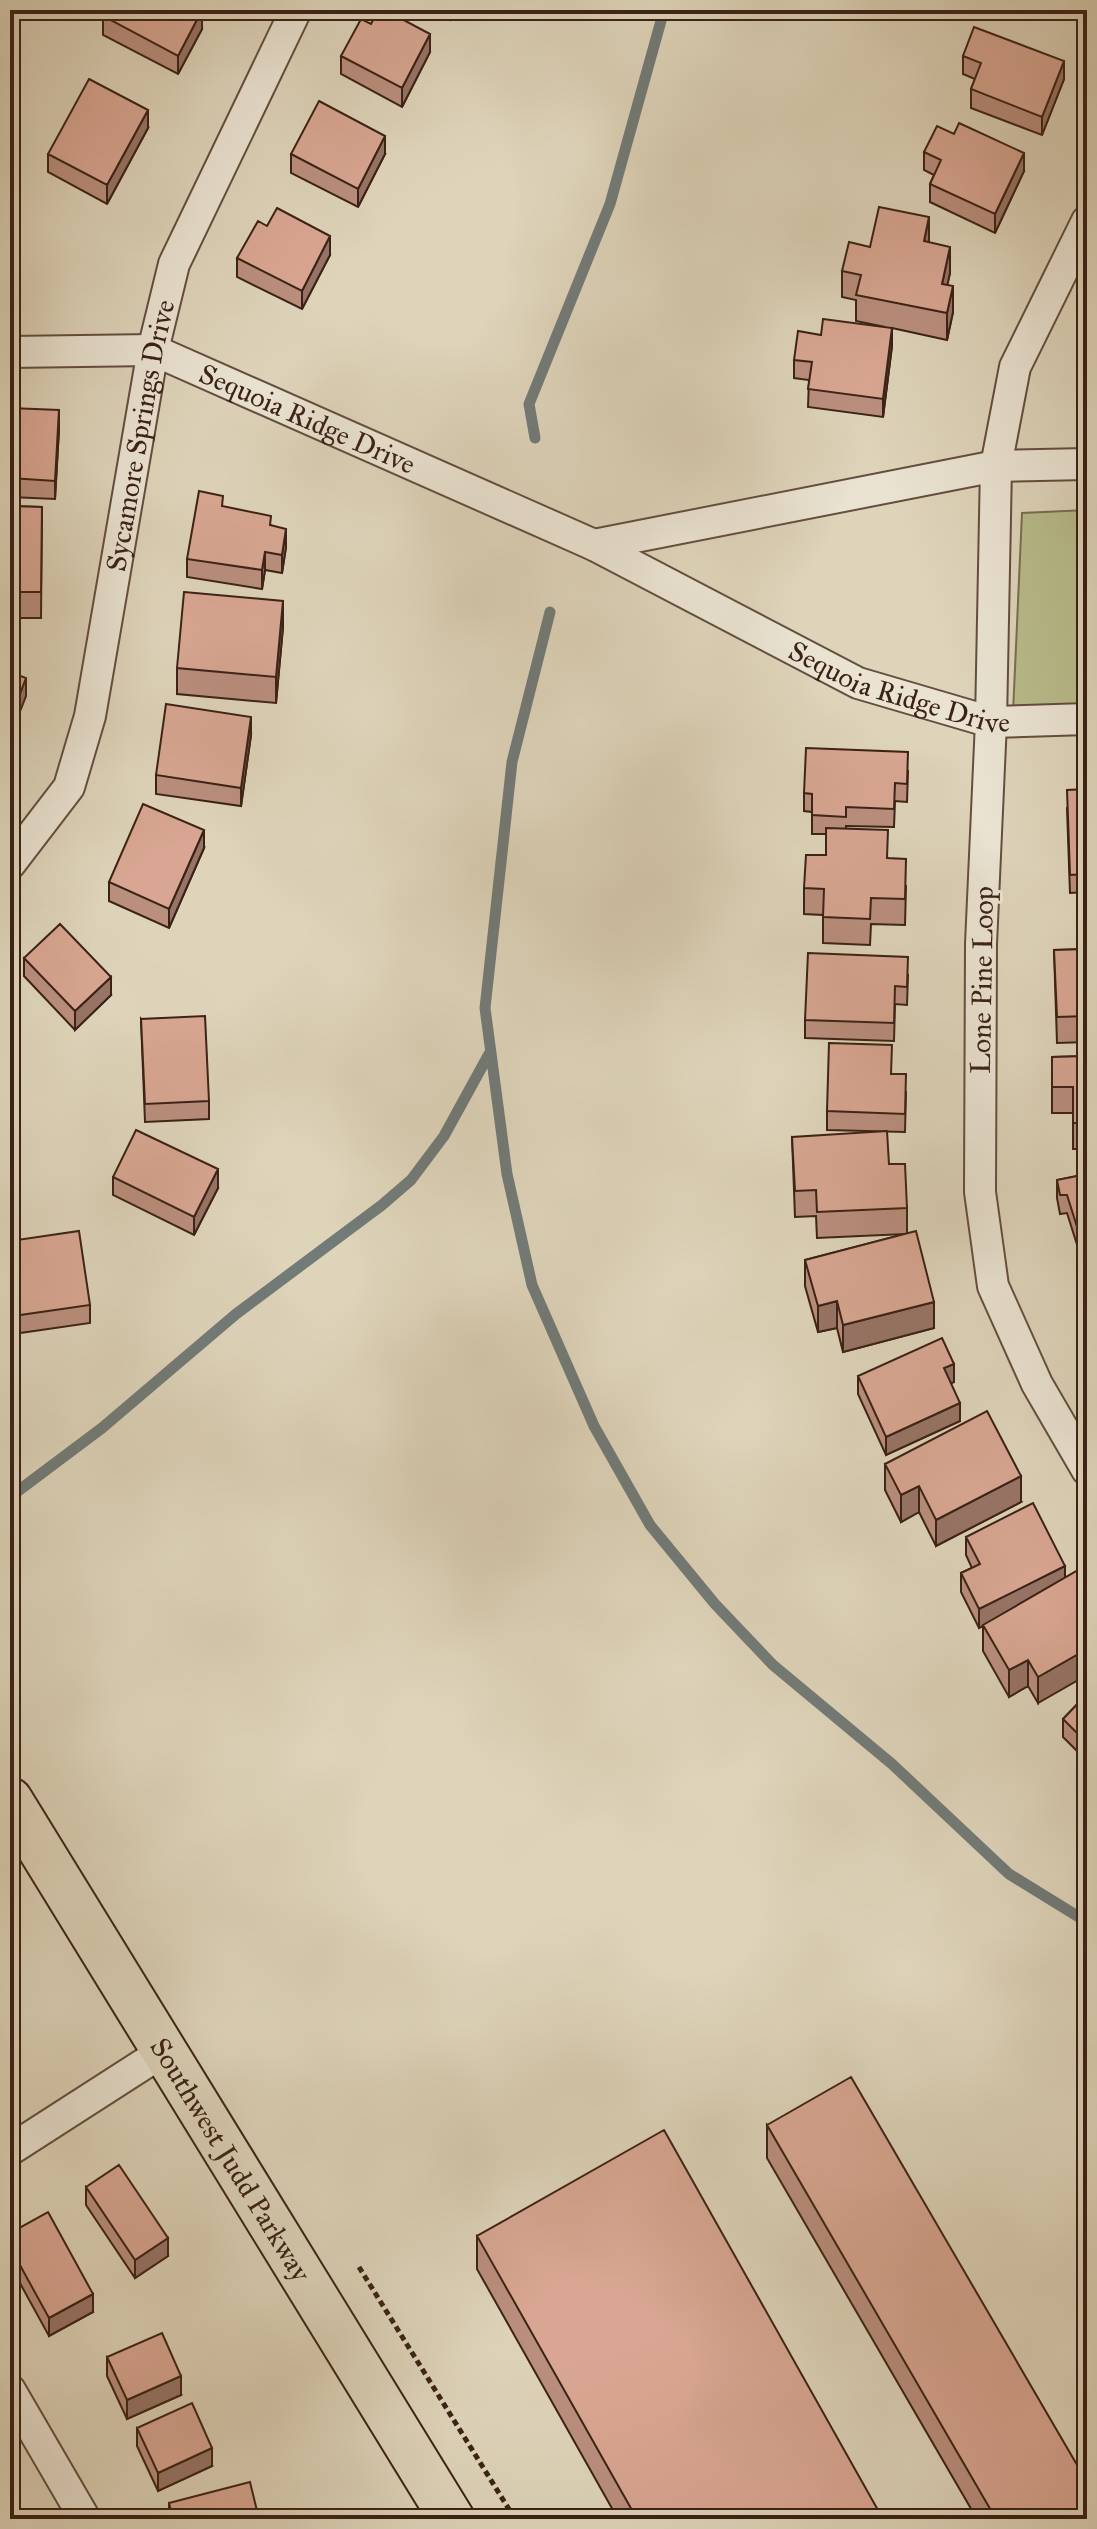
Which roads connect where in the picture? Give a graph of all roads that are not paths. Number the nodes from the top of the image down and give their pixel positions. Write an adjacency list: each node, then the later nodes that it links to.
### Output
1 (296, 10): 3 (street, Sycamore Springs Drive)
2 (1087, 221): 6 (street, Lone Pine Loop)
3 (153, 350): 4 (street, Sequoia Ridge Drive); 7 (street, Sequoia Ridge Drive); 10 (street, Sycamore Springs Drive)
4 (10, 352)
5 (1087, 464): 6 (street)
6 (996, 466): 7 (street); 9 (street, Lone Pine Loop)
7 (594, 545): 9 (street, Sequoia Ridge Drive)
8 (1087, 719): 9 (street, Sequoia Ridge Drive)
9 (991, 722): 11 (street, Lone Pine Loop)
10 (10, 864)
11 (1087, 1470)
12 (10, 1800): 13 (highway, Southwest Judd Parkway)
13 (164, 2051): 14 (street); 17 (highway, Southwest Judd Parkway)
14 (10, 2150)
15 (10, 2390): 16 (street)
16 (85, 2519)
17 (452, 2519)

